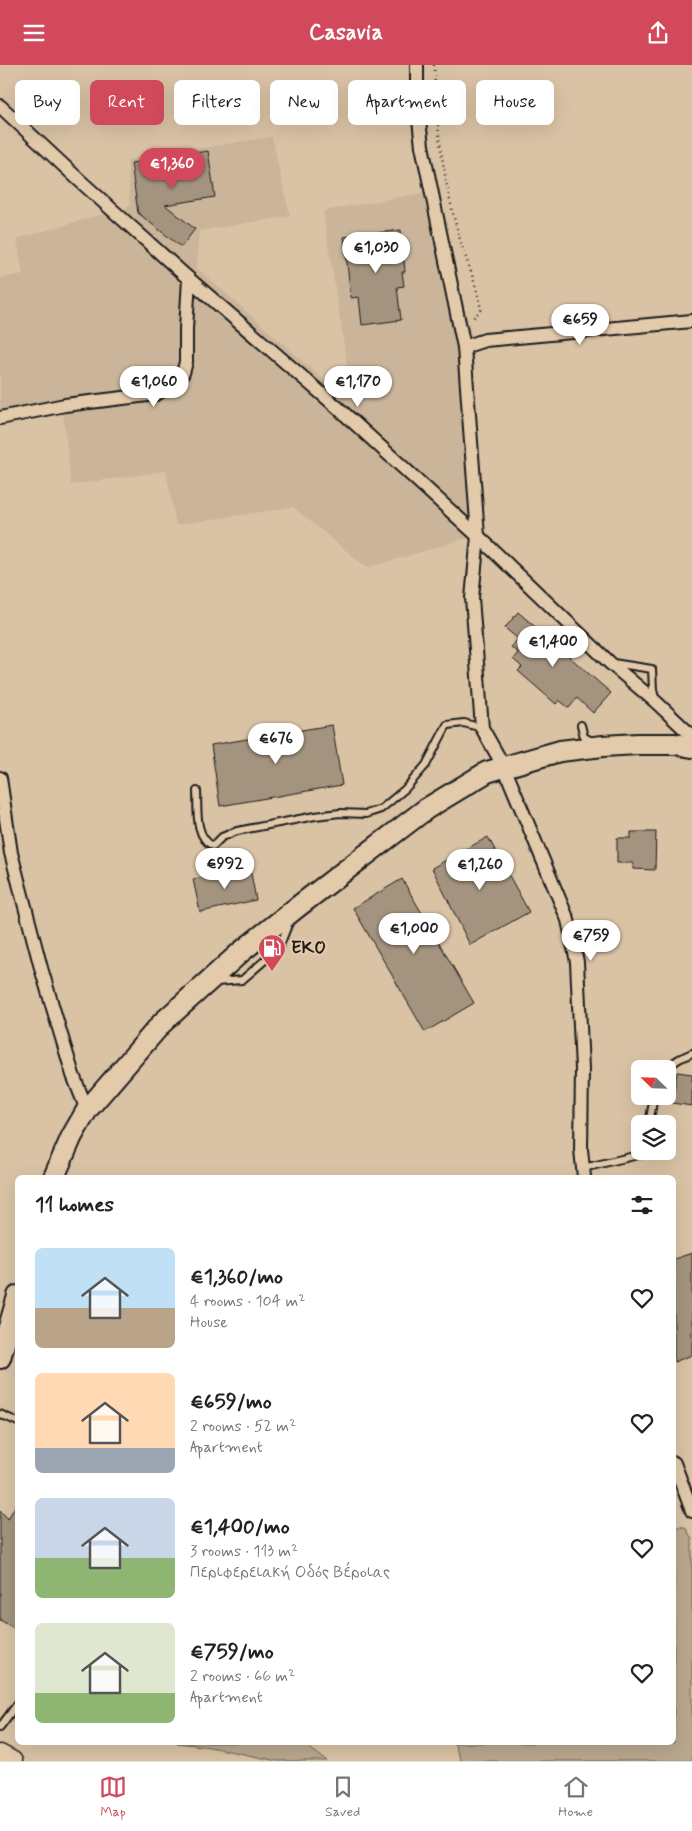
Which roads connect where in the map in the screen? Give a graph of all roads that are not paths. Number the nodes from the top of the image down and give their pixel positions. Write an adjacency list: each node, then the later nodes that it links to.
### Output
1 (417, 65): 5 (street)
2 (0, 106): 3 (street)
3 (189, 279): 6 (street); 7 (street)
4 (692, 321): 5 (street)
5 (464, 347): 7 (street)
6 (0, 418)
7 (478, 536): 8 (street); 11 (street)
8 (610, 663): 9 (street); 9 (lane)
9 (656, 702): 12 (street)
10 (581, 725): 13 (lane)
11 (482, 728): 15 (street); 17 (lane)
12 (692, 736)
13 (603, 746): 14 (main road); 15 (main road)
14 (692, 747)
15 (504, 767): 20 (main road); 22 (street)
16 (0, 778): 20 (street)
17 (197, 791)
18 (692, 1053): 19 (lane)
19 (676, 1061)
20 (87, 1110): 23 (main road)
21 (631, 1158): 22 (lane)
22 (583, 1173)
23 (55, 1175)
24 (15, 1306): 25 (main road)
25 (0, 1358)
26 (0, 1414): 27 (lane)
27 (15, 1421)
28 (676, 1468): 29 (street)
29 (692, 1511)
30 (15, 1707): 31 (lane)
31 (0, 1727)
32 (0, 1754): 33 (main road)
33 (13, 1761)

